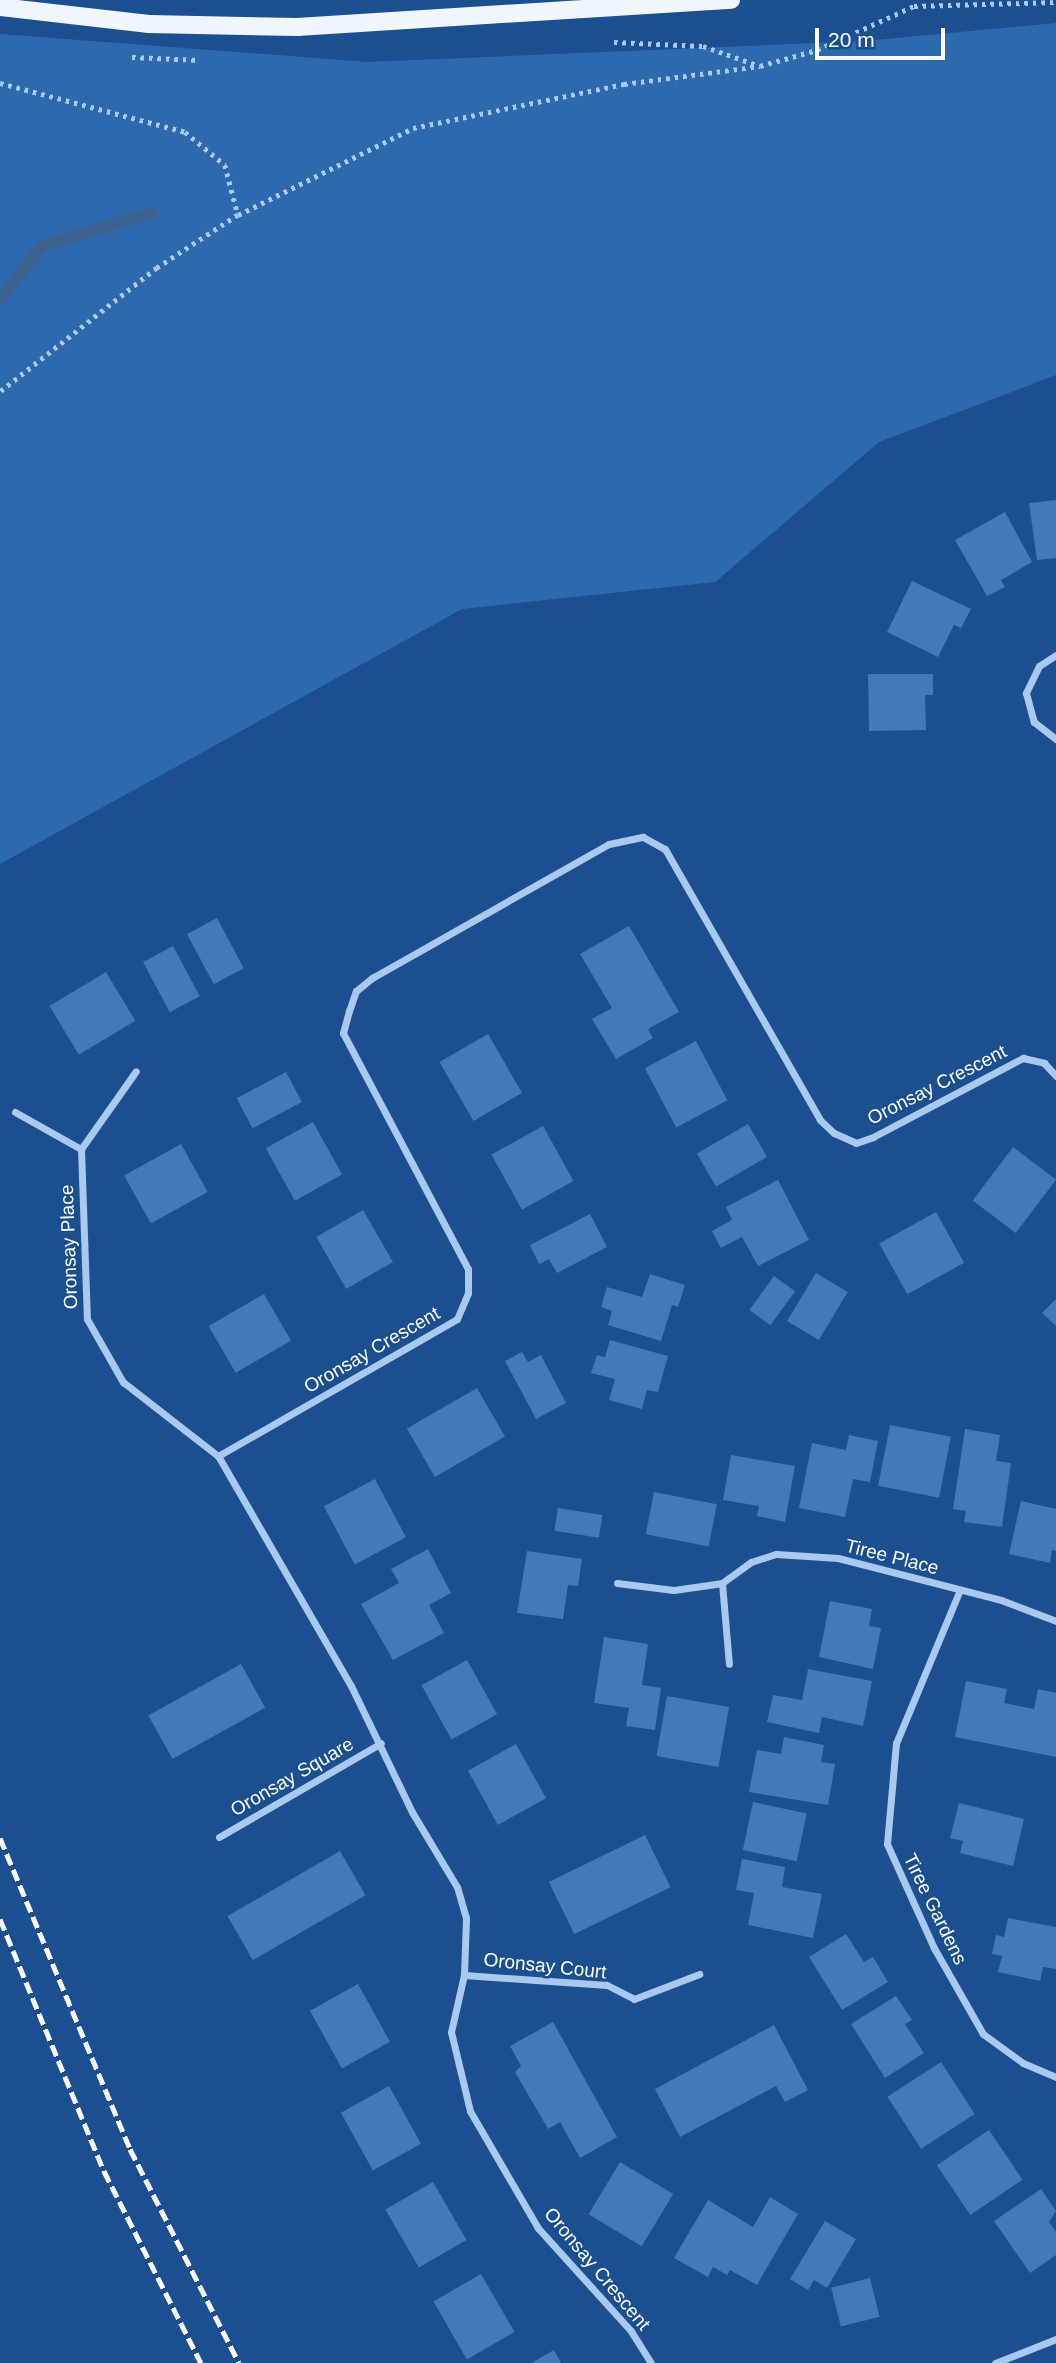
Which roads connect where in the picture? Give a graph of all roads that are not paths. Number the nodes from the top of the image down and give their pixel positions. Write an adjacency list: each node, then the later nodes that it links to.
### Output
1 (732, 0): 2 (main road)
2 (0, 7)
3 (1056, 656): 4 (street)
4 (1056, 739)
5 (136, 1071): 8 (street)
6 (1056, 1076): 9 (street, Oronsay Crescent)
7 (15, 1112): 8 (street)
8 (81, 1149): 9 (street, Oronsay Place)
9 (218, 1456): 15 (street, Oronsay Crescent)
10 (617, 1583): 11 (street, Tiree Place)
11 (722, 1583): 12 (street, Tiree Place); 14 (street)
12 (959, 1592): 13 (street, Tiree Place); 19 (street, Tiree Gardens)
13 (1056, 1621)
14 (729, 1664)
15 (381, 1743): 16 (street, Oronsay Square); 18 (street, Oronsay Crescent)
16 (219, 1837)
17 (699, 1974): 18 (street, Oronsay Court)
18 (464, 1975): 21 (street, Oronsay Crescent)
19 (1056, 2077)
20 (1056, 2339): 22 (street)
21 (651, 2363)
22 (995, 2363)

